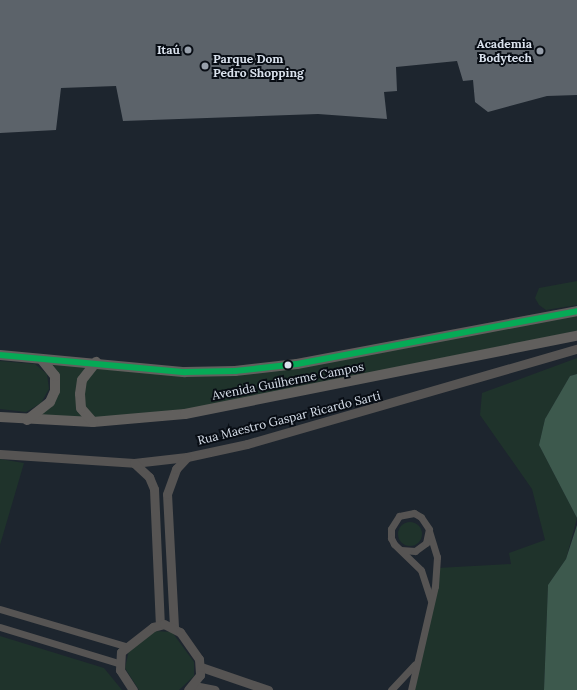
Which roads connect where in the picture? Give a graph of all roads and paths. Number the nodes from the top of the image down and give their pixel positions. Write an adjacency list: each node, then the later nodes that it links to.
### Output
1 (577, 311): 6 (main road, Avenida Guilherme Campos)
2 (577, 336): 9 (main road, Avenida Guilherme Campos)
3 (577, 349): 11 (street, Rua Maestro Gaspar Ricardo Sarti)
4 (0, 355): 5 (main road, Avenida Guilherme Campos)
5 (40, 359): 6 (main road, Avenida Guilherme Campos); 8 (main road)
6 (96, 362): 9 (main road)
7 (0, 418): 8 (main road, Avenida Guilherme Campos)
8 (27, 420): 9 (main road, Avenida Guilherme Campos)
9 (93, 422)
10 (0, 454): 12 (street, Rua Maestro Gaspar Ricardo Sarti)
11 (187, 457): 12 (street, Rua Maestro Gaspar Ricardo Sarti); 19 (street)
12 (134, 463): 17 (street)
13 (429, 529): 14 (street); 14 (street); 15 (street)
14 (401, 550): 15 (street)
15 (431, 600): 21 (street)
16 (0, 609): 20 (street)
17 (160, 624): 19 (street); 20 (street)
18 (0, 627): 22 (street)
19 (174, 627): 23 (street)
20 (125, 646): 22 (street)
21 (416, 662): 28 (street); 29 (street)
22 (118, 663): 25 (street)
23 (201, 667): 24 (street); 27 (street)
24 (191, 688): 26 (street)
25 (133, 690)
26 (215, 690)
27 (268, 690)
28 (391, 690)
29 (411, 690)

